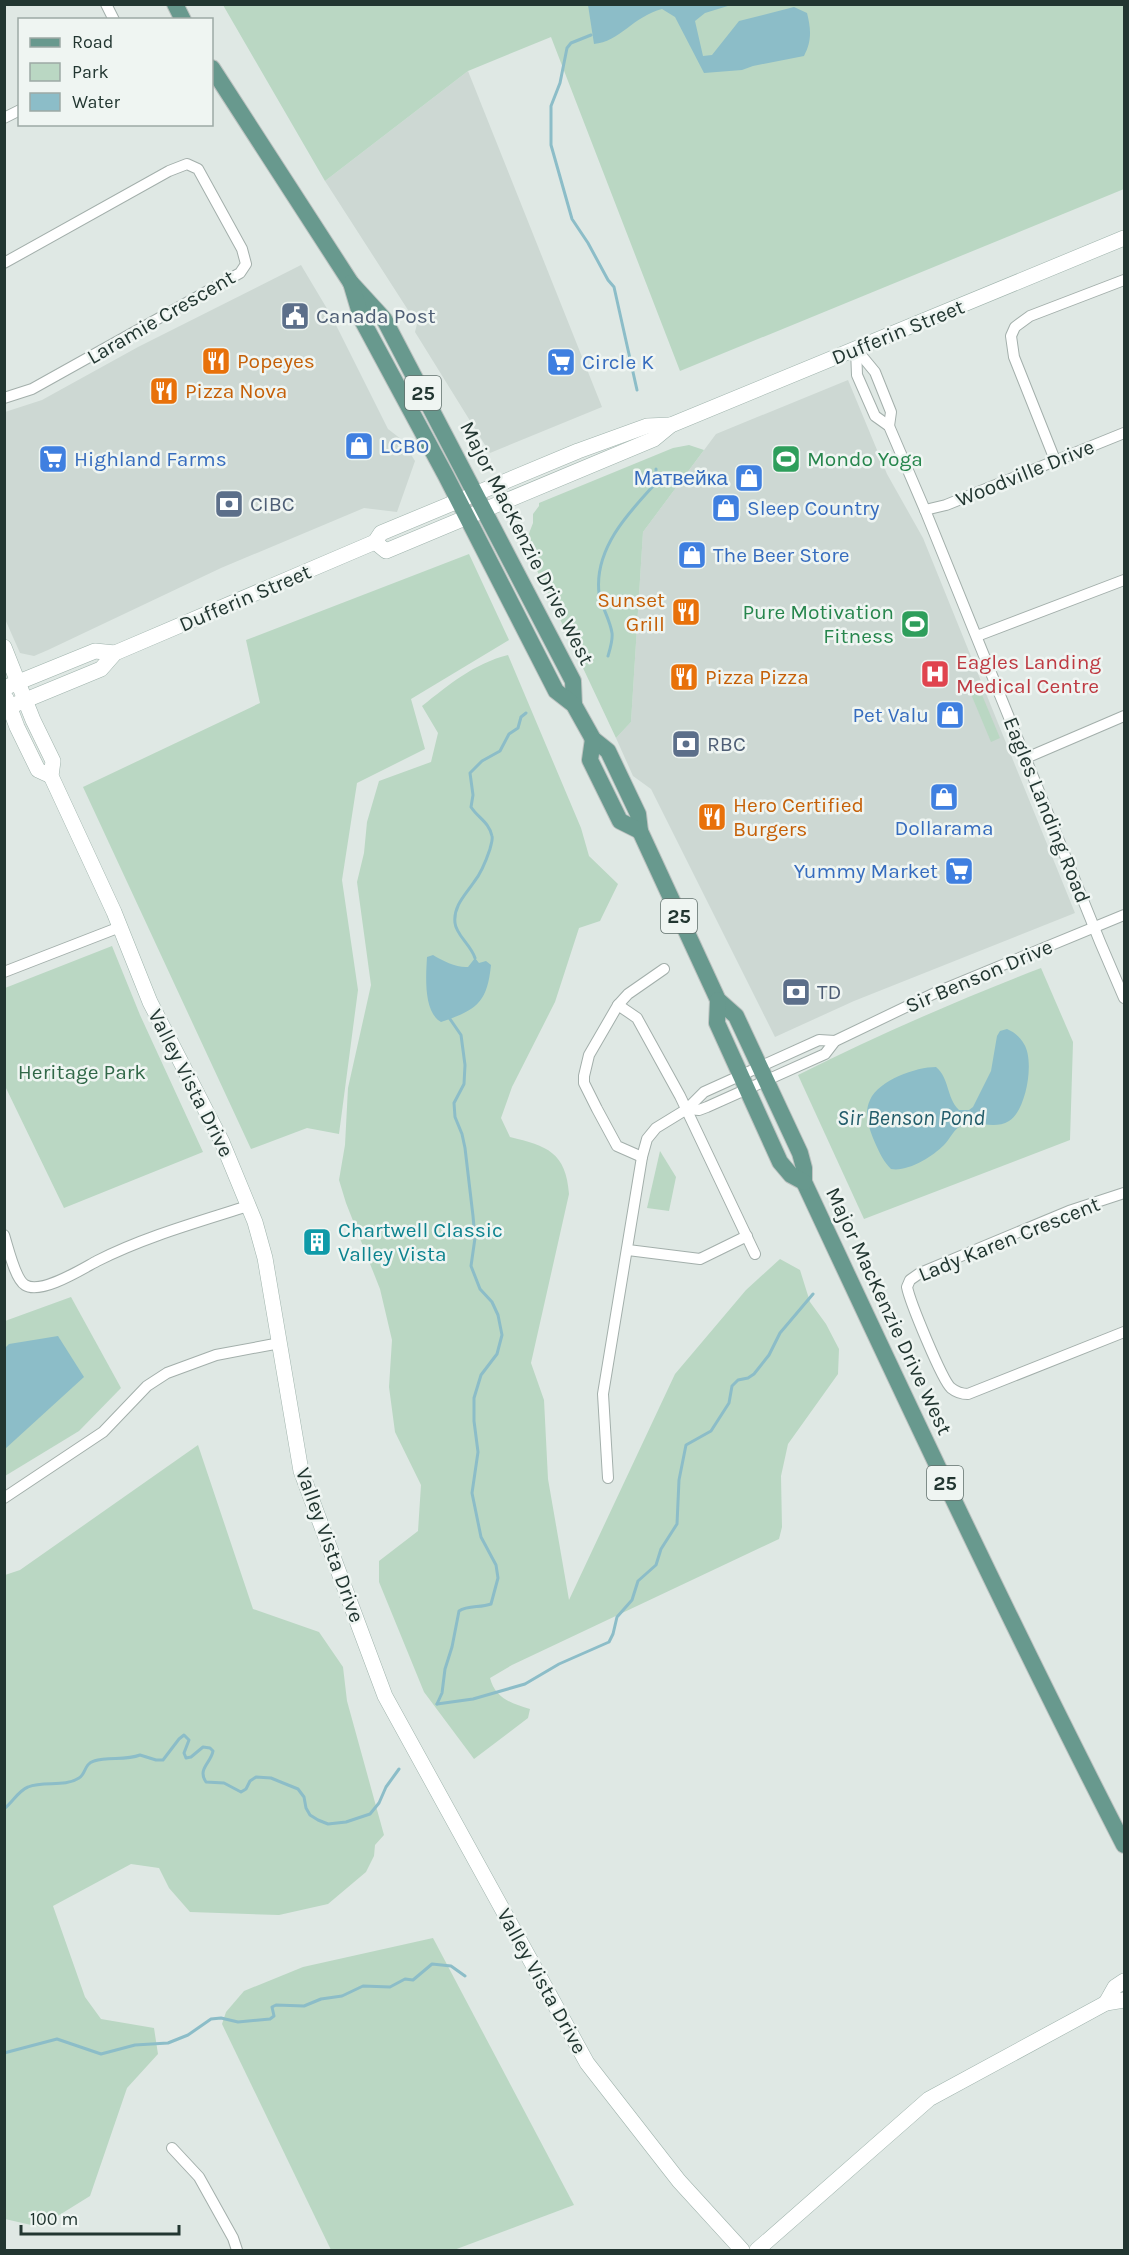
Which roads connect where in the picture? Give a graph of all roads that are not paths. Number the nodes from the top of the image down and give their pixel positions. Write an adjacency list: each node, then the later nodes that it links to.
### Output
1 (106, 4): 3 (street)
2 (175, 4): 4 (main road)
3 (113, 18)
4 (182, 18)
5 (213, 70): 11 (main road, Major MacKenzie Drive West / 25)
6 (18, 111): 7 (street)
7 (4, 118)
8 (1125, 238): 12 (street, Dufferin Street)
9 (4, 263): 13 (street, Laramie Crescent)
10 (1125, 280): 17 (street)
11 (351, 283): 18 (main road, Major MacKenzie Drive West / 25); 19 (main road, Major MacKenzie Drive West / 25)
12 (856, 349): 14 (street, Dufferin Street); 15 (street, Eagles Landing Road); 15 (street, Eagles Landing Road)
13 (4, 398)
14 (670, 425): 18 (street, Dufferin Street); 20 (street, Dufferin Street)
15 (889, 426): 21 (street, Eagles Landing Road)
16 (1125, 433): 17 (street, Woodville Drive)
17 (1055, 460): 21 (street, Woodville Drive)
18 (476, 493): 19 (street, Dufferin Street); 20 (main road, Major MacKenzie Drive West / 25)
19 (459, 501): 22 (main road, Major MacKenzie Drive West / 25); 23 (street, Dufferin Street)
20 (485, 510): 22 (street, Dufferin Street); 32 (main road, Major MacKenzie Drive West / 25)
21 (925, 510): 25 (street, Eagles Landing Road)
22 (468, 518): 23 (street, Dufferin Street); 32 (main road, Major MacKenzie Drive West / 25)
23 (375, 542): 27 (street, Dufferin Street)
24 (1125, 580): 25 (street)
25 (977, 636): 34 (street, Eagles Landing Road)
26 (4, 647): 28 (street, Valley Vista Drive)
27 (115, 653): 28 (street, Dufferin Street); 30 (street, Dufferin Street)
28 (20, 682): 29 (street, Dufferin Street); 30 (street, Valley Vista Drive)
29 (4, 688)
30 (26, 700): 31 (street, Dufferin Street); 35 (street, Valley Vista Drive)
31 (6, 703): 35 (street, Valley Vista Drive)
32 (574, 705): 42 (main road, Major MacKenzie Drive West / 25)
33 (1125, 716): 34 (street)
34 (1026, 758): 38 (street, Eagles Landing Road)
35 (51, 776): 37 (street, Valley Vista Drive)
36 (1125, 915): 38 (street, Sir Benson Drive)
37 (120, 927): 40 (street); 51 (street, Valley Vista Drive)
38 (1094, 928): 41 (street, Eagles Landing Road); 44 (street, Sir Benson Drive)
39 (664, 969): 43 (street)
40 (4, 972)
41 (1125, 998)
42 (718, 1000): 45 (main road, Major MacKenzie Drive West / 25); 46 (main road, Major MacKenzie Drive West)
43 (618, 1005): 47 (street); 48 (street)
44 (835, 1041): 45 (street, Sir Benson Drive); 45 (street, Sir Benson Drive)
45 (763, 1075): 46 (street); 49 (main road, Major MacKenzie Drive West / 25)
46 (745, 1083): 47 (street); 47 (street); 49 (main road, Major MacKenzie Drive West)
47 (687, 1109): 48 (street); 53 (street)
48 (642, 1156): 54 (street)
49 (804, 1182): 60 (main road, Major MacKenzie Drive West / 25)
50 (1125, 1193): 56 (street, Lady Karen Crescent)
51 (248, 1206): 52 (street); 57 (street, Valley Vista Drive)
52 (4, 1235)
53 (747, 1236): 54 (street); 55 (street)
54 (628, 1250): 58 (street)
55 (755, 1254)
56 (1125, 1332)
57 (280, 1342): 59 (street); 66 (street, Valley Vista Drive)
58 (608, 1478)
59 (4, 1498)
60 (1125, 1845)
61 (1125, 1981): 63 (street)
62 (1125, 2000): 63 (street)
63 (1106, 2003): 67 (street)
64 (172, 2148): 65 (street)
65 (237, 2250)
66 (742, 2250)
67 (757, 2250)

